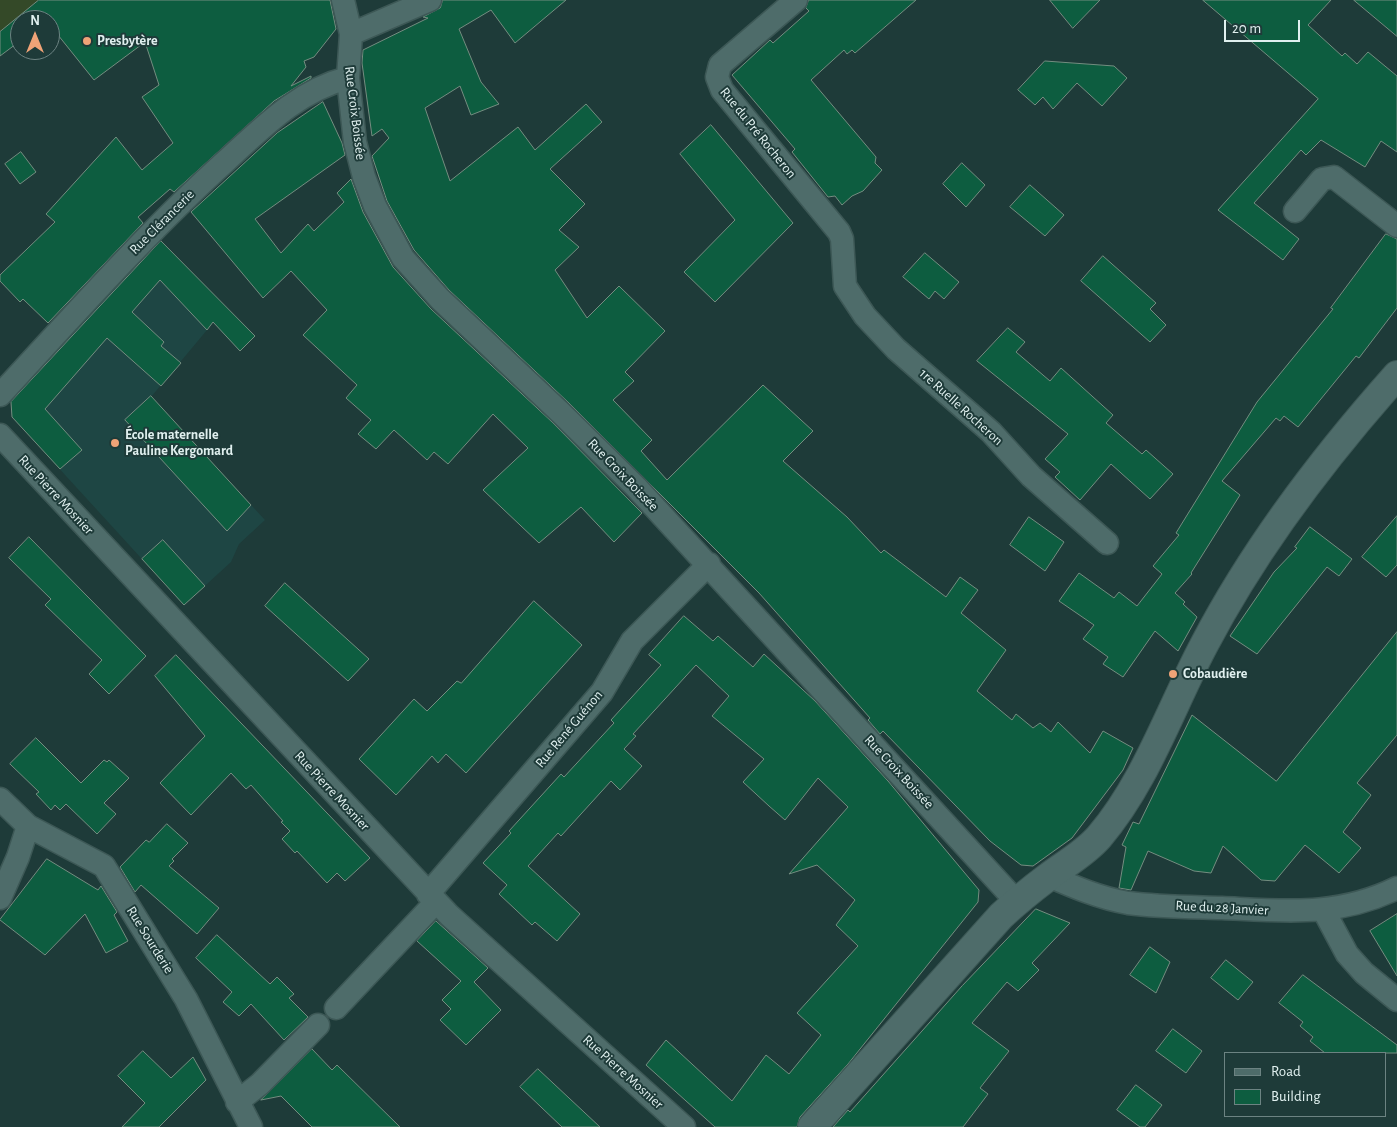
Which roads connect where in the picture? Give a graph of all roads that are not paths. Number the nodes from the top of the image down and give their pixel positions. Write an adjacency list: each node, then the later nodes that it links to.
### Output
1 (343, 0): 4 (street, Rue Croix Boissée)
2 (430, 0): 4 (street)
3 (796, 0): 8 (street, Rue du Pré Rocheron)
4 (351, 34): 5 (street, Rue Croix Boissée)
5 (348, 78): 10 (street, Rue Clérancerie); 13 (street, Rue Croix Boissée)
6 (1295, 211): 7 (street)
7 (1397, 226)
8 (844, 256): 12 (street, 1re Ruelle Rocheron)
9 (1397, 374): 16 (street)
10 (0, 395)
11 (0, 435): 19 (street, Rue Pierre Mosnier)
12 (1107, 543)
13 (709, 564): 19 (street, Rue René Guénon); 20 (street, Rue Croix Boissée)
14 (0, 799): 15 (street, Rue Sourderie)
15 (28, 826): 18 (street); 25 (street, Rue Sourderie)
16 (1049, 876): 20 (street); 21 (street, Rue du 28 Janvier)
17 (1397, 888): 21 (street, Rue du 28 Janvier)
18 (0, 898)
19 (432, 898): 23 (street, Rue René Guénon); 27 (street, Rue Pierre Mosnier)
20 (1016, 901): 28 (street)
21 (1324, 910): 22 (street)
22 (1397, 1000)
23 (336, 1008)
24 (318, 1025): 25 (street)
25 (237, 1102): 26 (street, Rue Sourderie)
26 (248, 1126)
27 (684, 1127)
28 (812, 1127)

